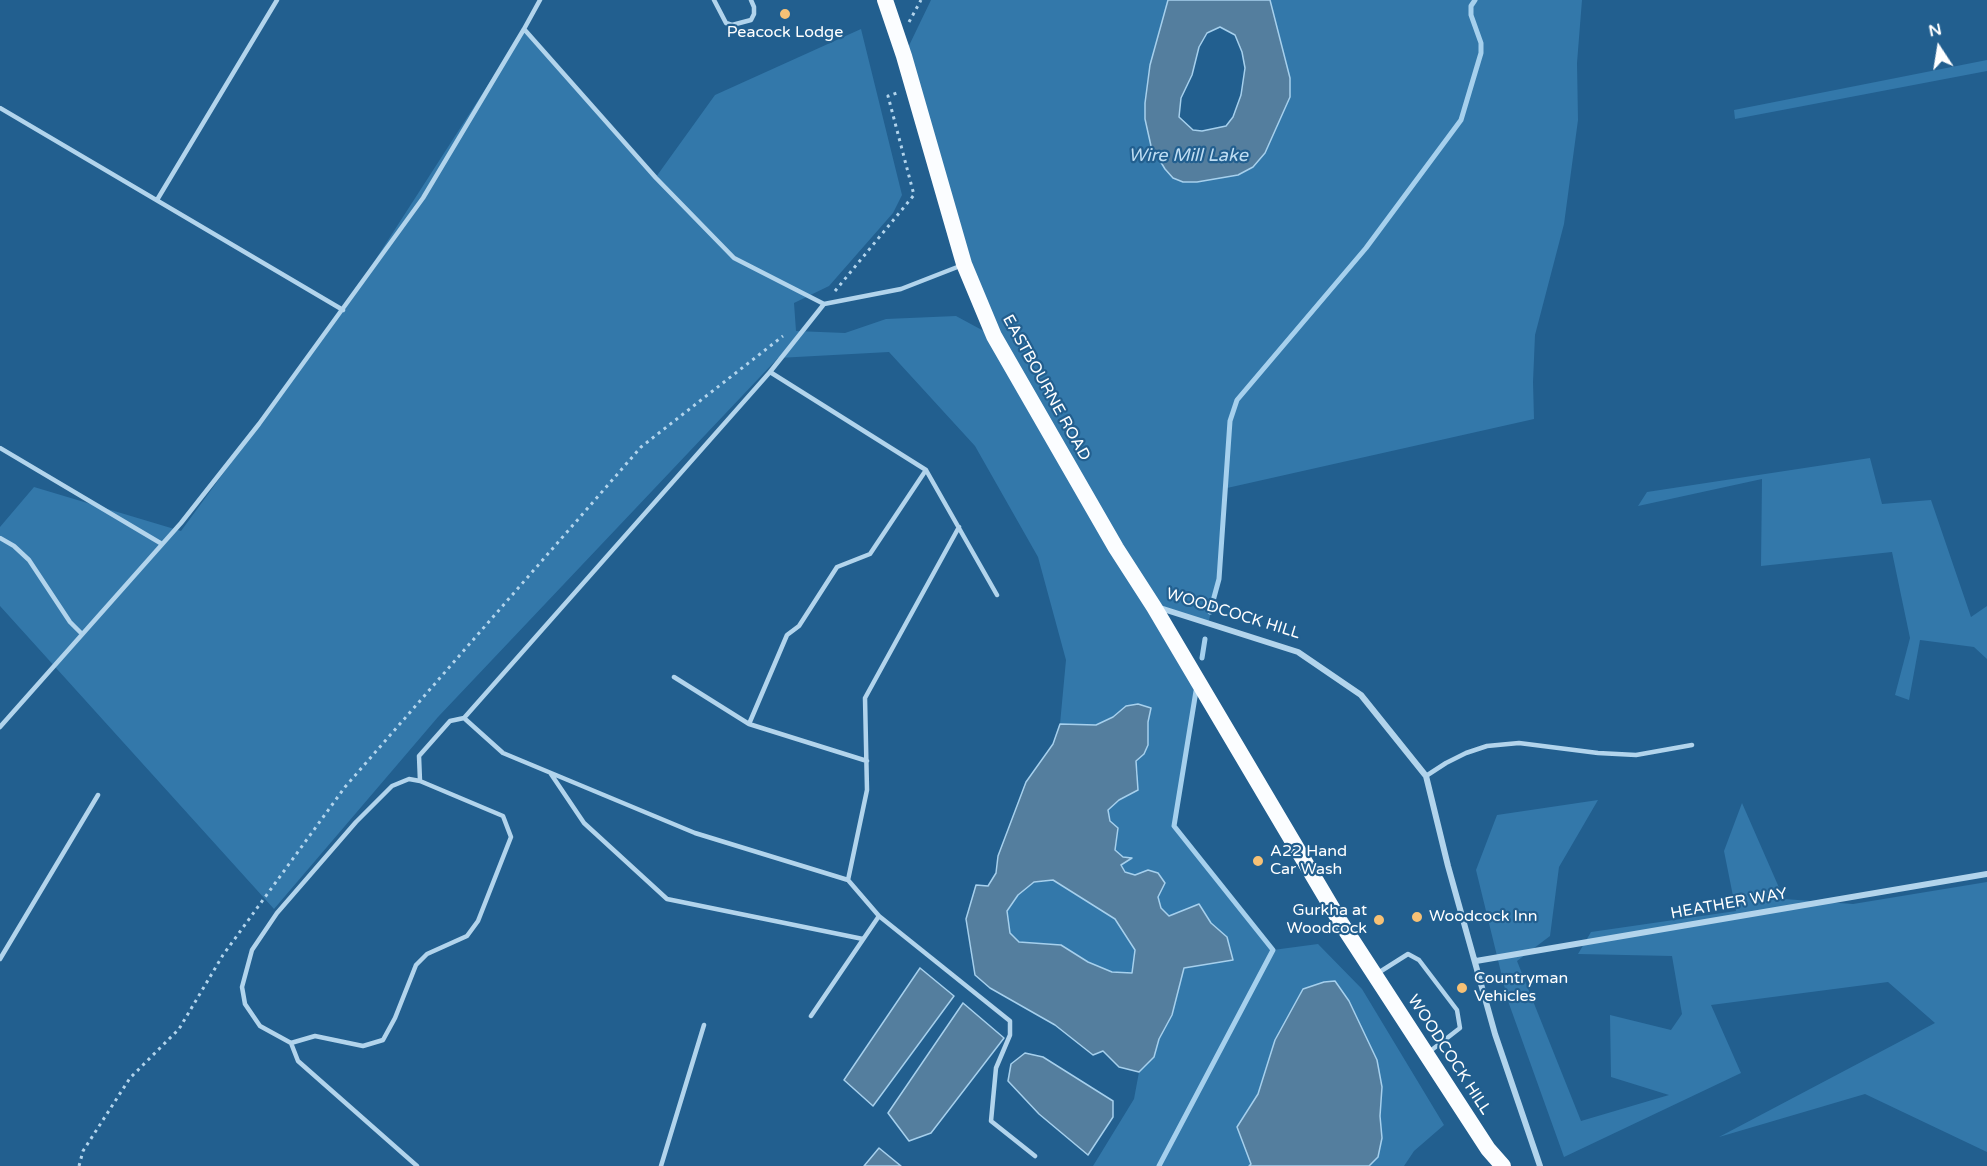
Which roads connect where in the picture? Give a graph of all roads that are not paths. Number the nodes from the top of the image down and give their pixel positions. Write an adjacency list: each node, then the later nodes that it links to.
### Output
1 (278, 0): 8 (lane)
2 (540, 0): 6 (lane)
3 (714, 0): 4 (lane)
4 (750, 0)
5 (885, 0): 9 (highway, EASTBOURNE ROAD)
6 (524, 29): 10 (lane); 11 (lane)
7 (0, 108): 8 (lane)
8 (157, 200): 11 (lane)
9 (964, 264): 10 (lane); 19 (highway, EASTBOURNE ROAD)
10 (824, 304): 12 (lane)
11 (343, 310): 17 (lane)
12 (770, 372): 14 (lane); 22 (lane)
13 (0, 448): 17 (lane)
14 (926, 470): 15 (lane); 23 (lane)
15 (959, 527): 18 (lane); 26 (lane)
16 (0, 538): 20 (lane)
17 (162, 543): 20 (lane)
18 (997, 595)
19 (1154, 607): 28 (street, WOODCOCK HILL); 37 (highway, WOODCOCK HILL)
20 (82, 634): 24 (lane)
21 (674, 677): 23 (lane)
22 (464, 718): 27 (lane); 29 (lane)
23 (749, 724): 26 (lane)
24 (0, 728)
25 (1692, 745): 28 (lane)
26 (867, 761): 32 (lane)
27 (551, 773): 32 (lane); 34 (lane)
28 (1426, 776): 36 (street, WOODCOCK HILL)
29 (420, 781): 40 (lane); 40 (lane)
30 (98, 795): 35 (lane)
31 (1987, 874): 36 (street, HEATHER WAY)
32 (848, 880): 33 (lane)
33 (879, 916): 34 (lane); 42 (lane)
34 (863, 939): 38 (lane)
35 (0, 959)
36 (1476, 961): 46 (street, WOODCOCK HILL)
37 (1375, 974): 41 (highway, WOODCOCK HILL); 41 (lane)
38 (811, 1016)
39 (704, 1025): 44 (lane)
40 (291, 1043): 43 (lane)
41 (1426, 1054): 45 (highway, WOODCOCK HILL)
42 (1035, 1156)
43 (417, 1166)
44 (661, 1166)
45 (1503, 1166)
46 (1540, 1166)

